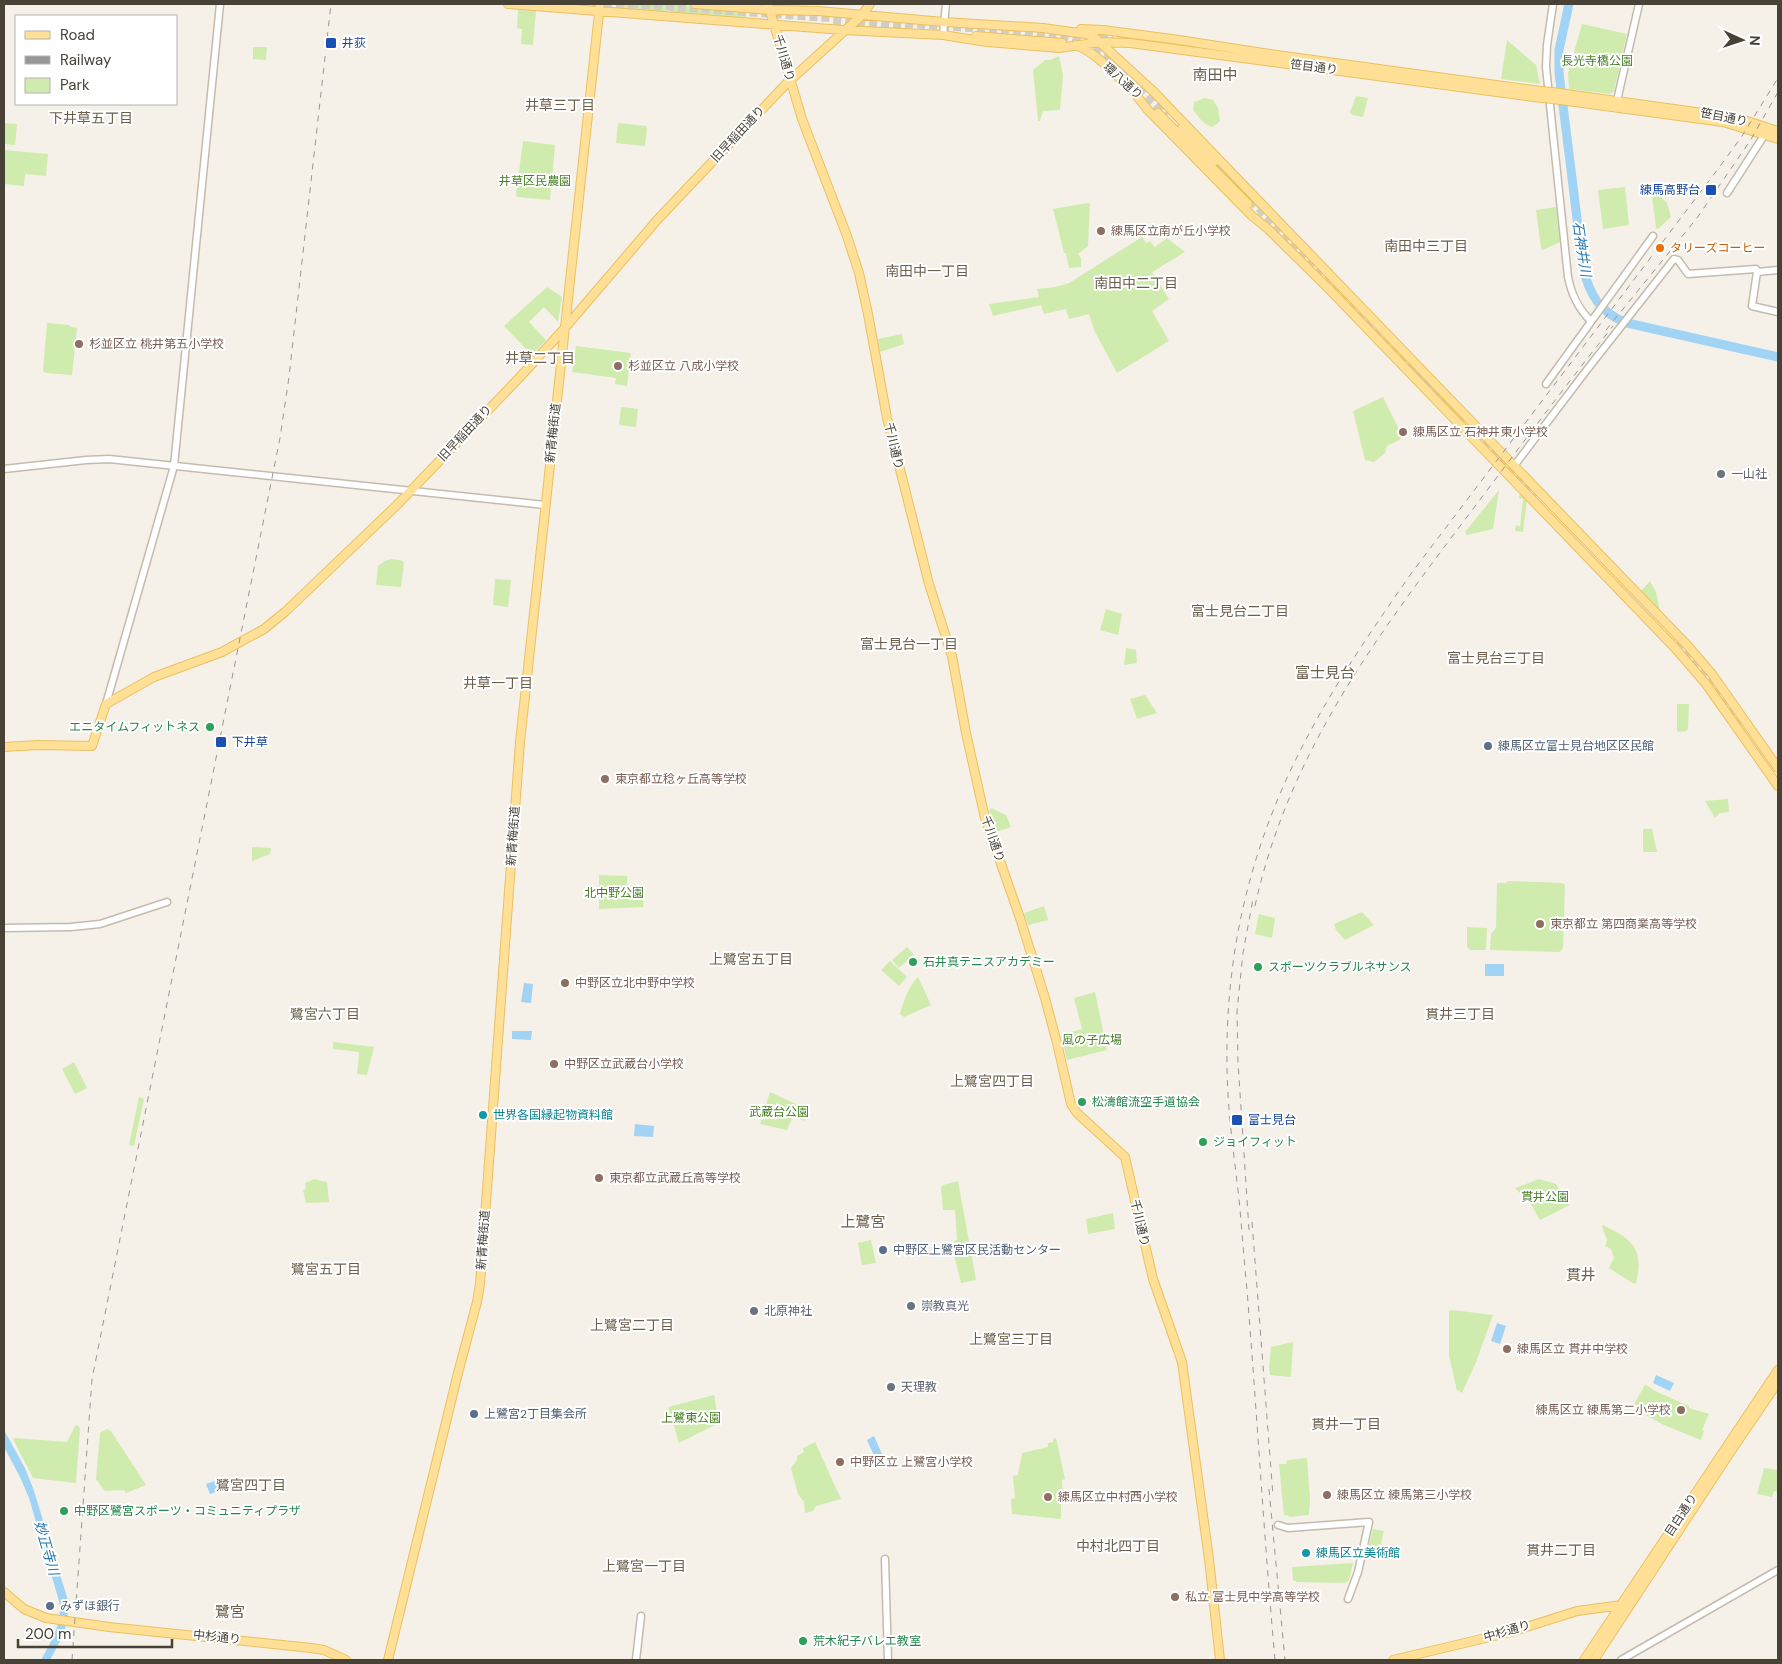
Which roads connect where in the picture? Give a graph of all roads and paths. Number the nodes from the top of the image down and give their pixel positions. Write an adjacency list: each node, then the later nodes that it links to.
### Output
1 (220, 4): 51 (street)
2 (508, 4): 10 (main road)
3 (618, 4): 13 (main road)
4 (695, 4): 11 (main road)
5 (870, 4): 14 (main road, 旧早稲田通り)
6 (946, 4): 18 (street)
7 (1553, 4): 48 (street)
8 (1639, 4): 37 (street)
9 (769, 7): 11 (main road); 12 (main road); 19 (main road, 千川通り)
10 (600, 8): 13 (main road); 49 (main road, 新青梅街道)
11 (744, 8): 17 (main road)
12 (798, 10): 14 (main road); 20 (main road)
13 (623, 14): 17 (main road)
14 (862, 15): 15 (main road); 21 (main road, 旧早稲田通り)
15 (888, 17): 16 (main road); 23 (main road)
16 (904, 18): 18 (main road); 24 (main road)
17 (745, 22): 19 (main road)
18 (944, 22): 22 (main road); 25 (street)
19 (774, 24): 20 (main road); 33 (main road, 千川通り)
20 (798, 26): 21 (main road)
21 (843, 30): 23 (main road); 33 (main road, 旧早稲田通り)
22 (1061, 30): 28 (main road); 31 (main road, 笹目通り)
23 (887, 32): 24 (main road)
24 (904, 33): 25 (main road)
25 (943, 35): 30 (main road)
26 (960, 35): 30 (main road, 環八通り)
27 (1113, 36): 31 (main road, 笹目通り)
28 (1100, 42): 29 (main road, 笹目通り); 30 (main road, 笹目通り); 32 (main road)
29 (1130, 43): 32 (main road); 36 (main road, 笹目通り)
30 (1077, 45): 34 (main road, 環八通り)
31 (1264, 54): 36 (main road, 笹目通り)
32 (1120, 61): 41 (main road)
33 (790, 79): 49 (main road, 旧早稲田通り); 75 (main road, 千川通り)
34 (1133, 91): 43 (main road, 環八通り); 59 (main road)
35 (1146, 91): 41 (main road)
36 (1542, 94): 37 (main road, 笹目通り, bridge)
37 (1616, 104): 38 (main road, 笹目通り)
38 (1767, 131): 39 (main road, 笹目通り); 40 (main road, 笹目通り); 42 (street)
39 (1778, 131)
40 (1778, 139)
41 (1241, 182): 52 (main road)
42 (1727, 192)
43 (1248, 204)
44 (1653, 236): 48 (street)
45 (1778, 270): 46 (street)
46 (1757, 272): 47 (street); 52 (street)
47 (1778, 312)
48 (1591, 321): 50 (street)
49 (564, 330): 54 (main road, 旧早稲田通り); 55 (main road, 新青梅街道)
50 (1546, 384)
51 (174, 466): 53 (street); 54 (street); 56 (street)
52 (1514, 466): 58 (main road)
53 (4, 469)
54 (411, 491): 55 (street); 56 (main road, 旧早稲田通り)
55 (545, 505): 72 (main road, 新青梅街道)
56 (106, 704): 57 (main road)
57 (4, 747)
58 (1778, 768)
59 (1778, 786)
60 (167, 902): 61 (street)
61 (4, 928)
62 (1778, 1370): 69 (main road, 目白通り)
63 (1778, 1382): 78 (main road, 目白通り)
64 (1278, 1525): 68 (street)
65 (885, 1559): 74 (street)
66 (1778, 1570): 79 (street)
67 (4, 1592): 71 (main road, 中杉通り)
68 (1348, 1599)
69 (1622, 1605): 76 (main road, 中杉通り); 77 (main road, 目白通り)
70 (641, 1616): 73 (street)
71 (346, 1660)
72 (388, 1660)
73 (636, 1660)
74 (888, 1660)
75 (1220, 1660)
76 (1393, 1660)
77 (1584, 1660)
78 (1594, 1660)
79 (1621, 1660)

